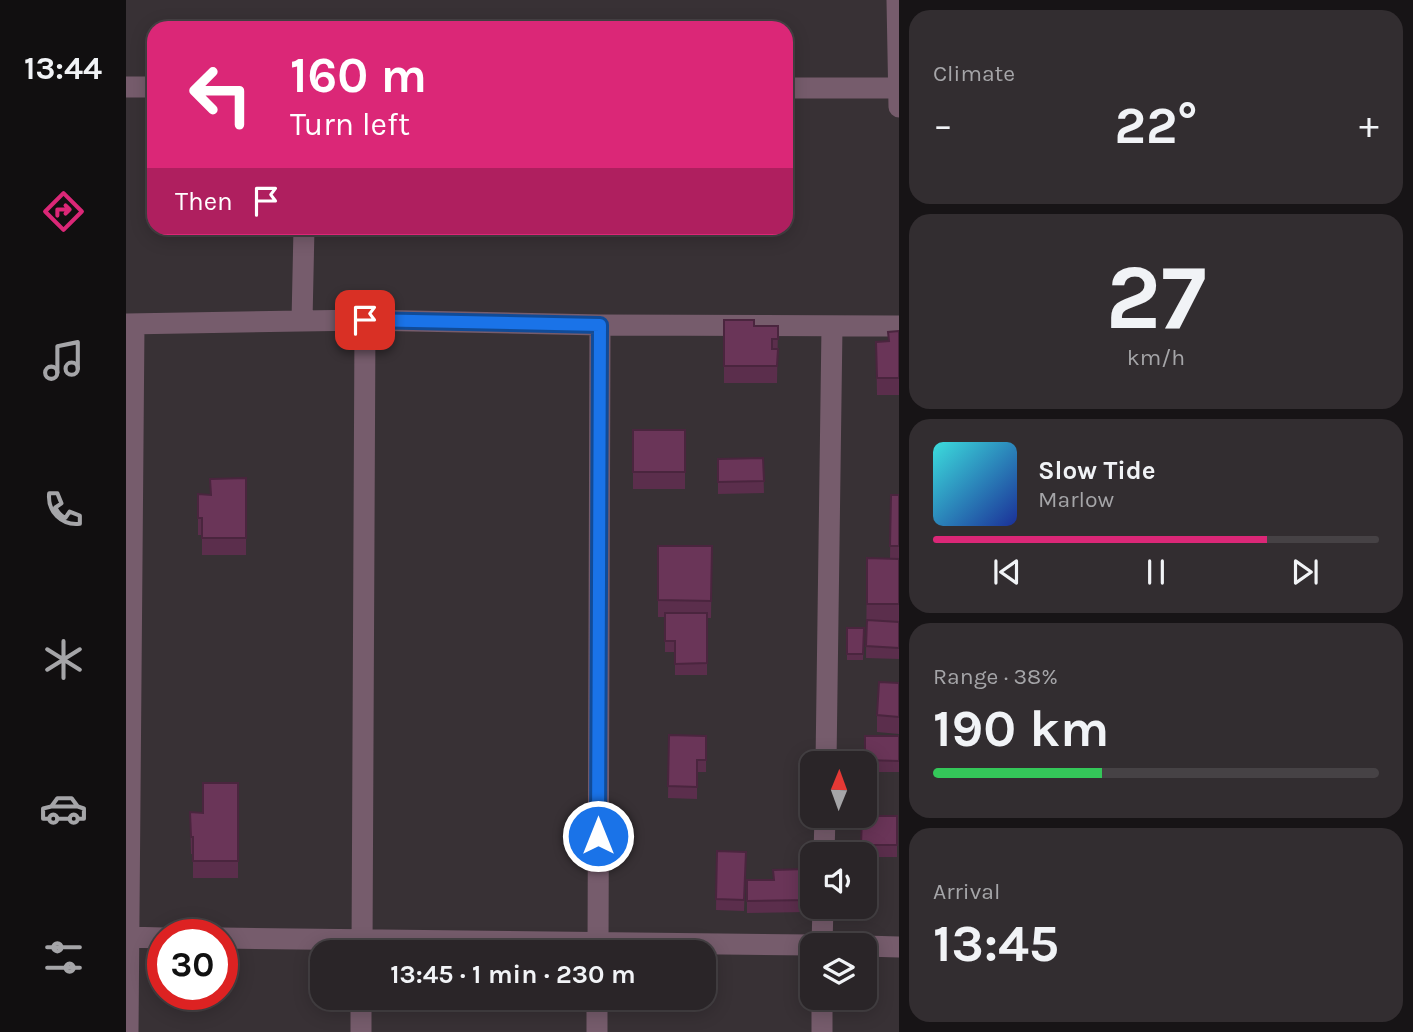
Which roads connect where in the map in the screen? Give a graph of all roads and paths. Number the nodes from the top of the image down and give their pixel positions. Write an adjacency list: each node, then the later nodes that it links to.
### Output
1 (897, 0): 5 (street)
2 (126, 87): 3 (street)
3 (147, 87)
4 (793, 88): 5 (street)
5 (898, 88): 6 (street)
6 (898, 107)
7 (304, 235): 9 (street)
8 (365, 320): 9 (street); 11 (street); 18 (street)
9 (302, 321): 10 (street)
10 (130, 324): 15 (street)
11 (600, 325): 12 (street); 19 (street)
12 (832, 326): 13 (street); 14 (street)
13 (898, 326)
14 (826, 751)
15 (127, 937): 16 (street); 28 (street)
16 (147, 938)
17 (238, 939): 20 (street)
18 (362, 940)
19 (598, 940)
20 (310, 943)
21 (716, 946): 22 (street)
22 (800, 946)
23 (877, 946): 24 (street)
24 (898, 947)
25 (361, 1010): 29 (street)
26 (597, 1010): 30 (street)
27 (822, 1010): 31 (street)
28 (128, 1032)
29 (361, 1032)
30 (597, 1032)
31 (822, 1032)

